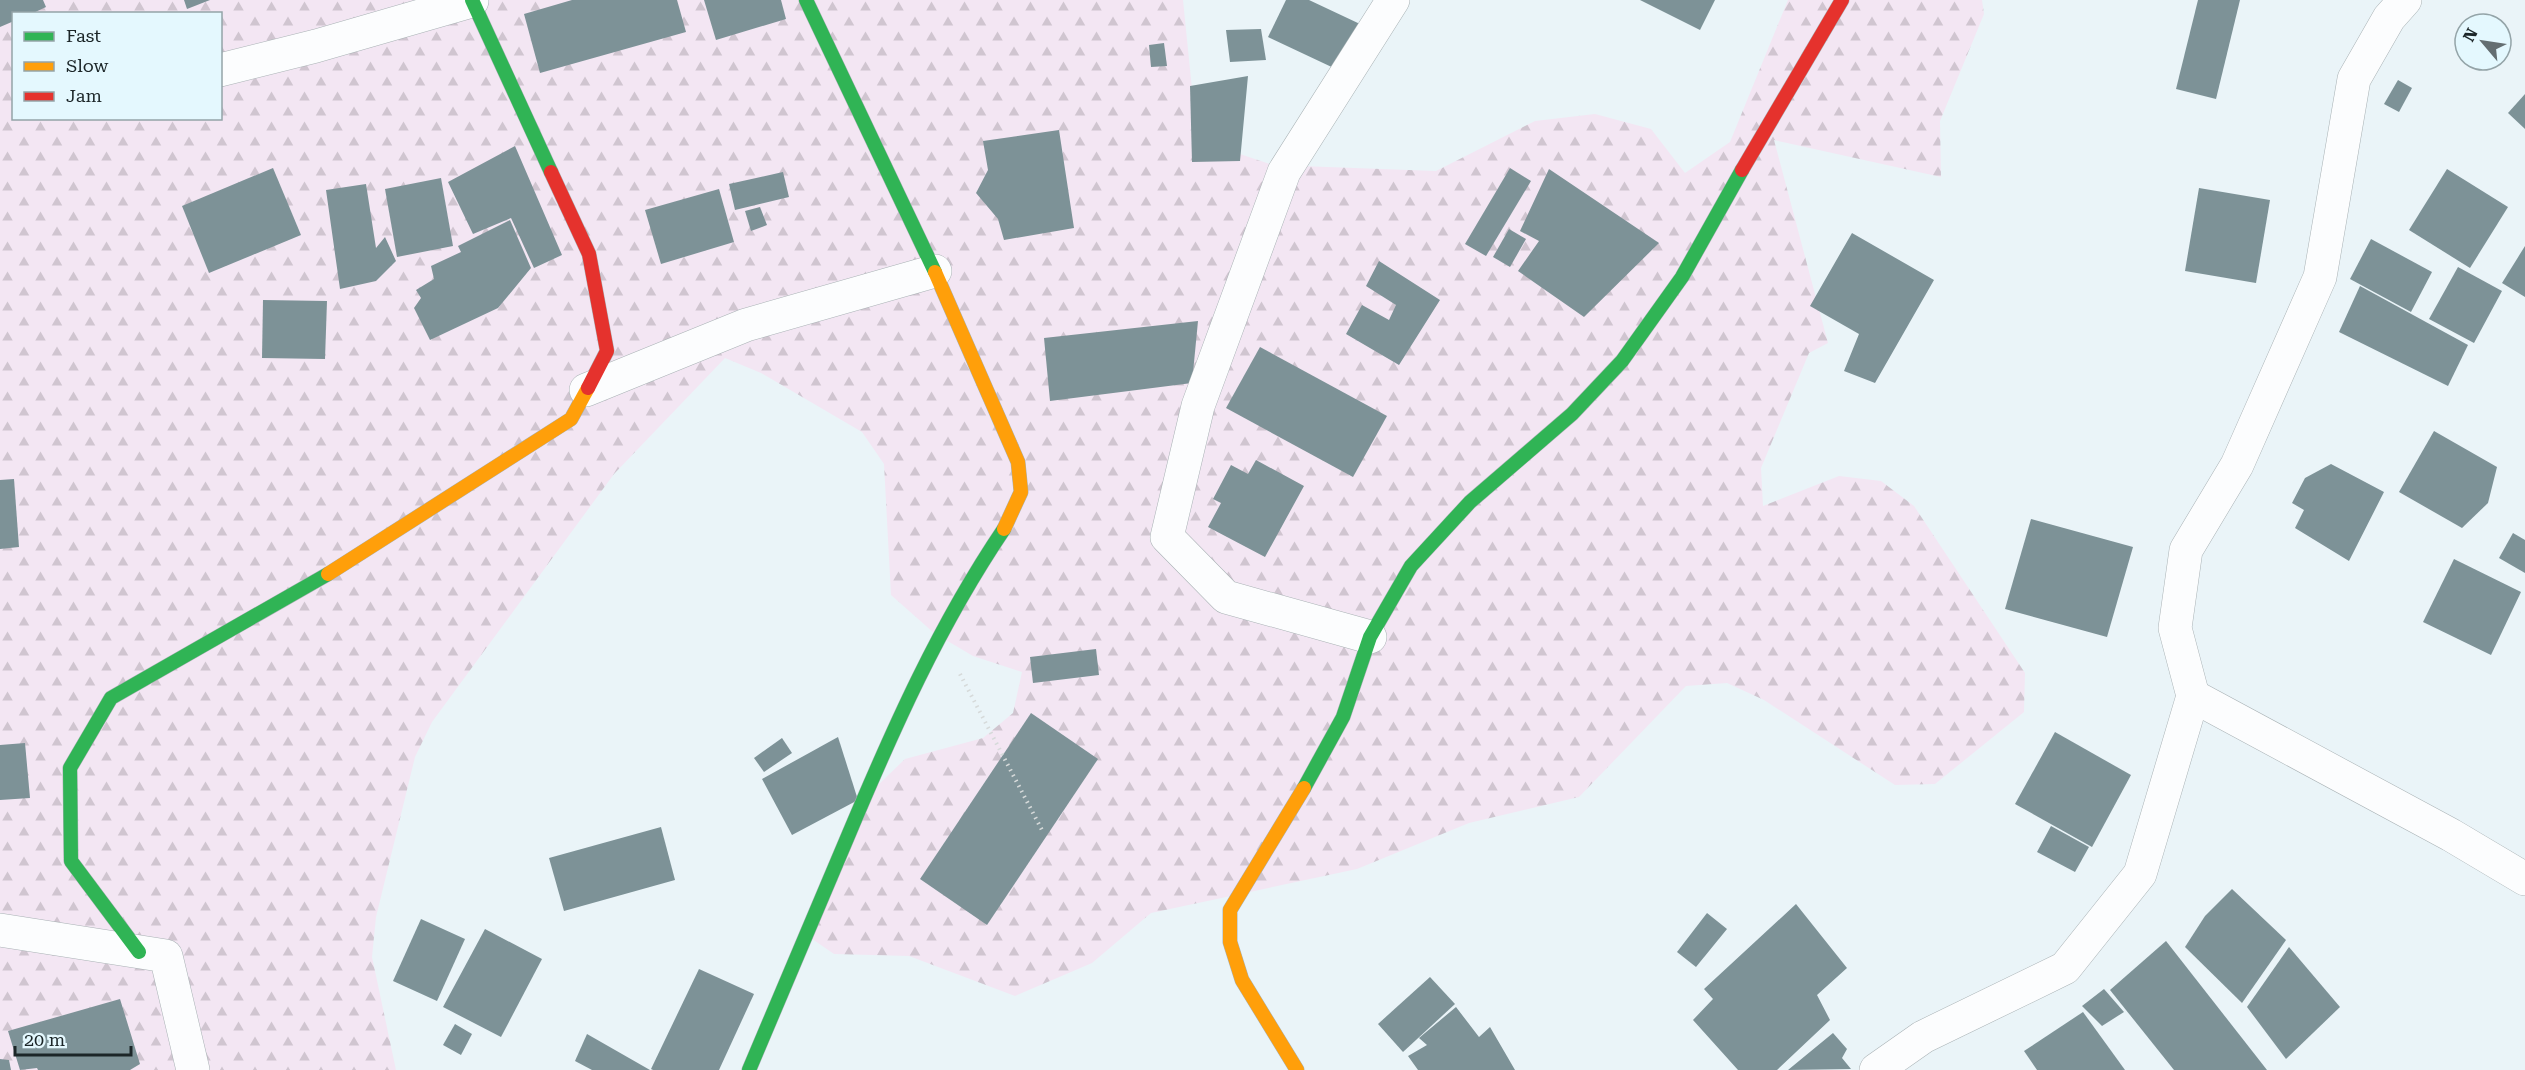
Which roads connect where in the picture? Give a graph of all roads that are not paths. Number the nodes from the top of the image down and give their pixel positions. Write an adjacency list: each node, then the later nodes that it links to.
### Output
1 (472, 0): 6 (street); 8 (street)
2 (806, 0): 7 (street)
3 (1393, 0): 9 (street)
4 (1842, 0): 9 (street)
5 (2405, 0): 10 (street)
6 (222, 70)
7 (935, 270): 8 (street); 15 (street)
8 (586, 390): 13 (street)
9 (1370, 637): 16 (street)
10 (2193, 696): 11 (street); 17 (street)
11 (2525, 879)
12 (0, 930): 13 (street)
13 (139, 952): 14 (street)
14 (193, 1070)
15 (748, 1070)
16 (1296, 1070)
17 (1876, 1070)

